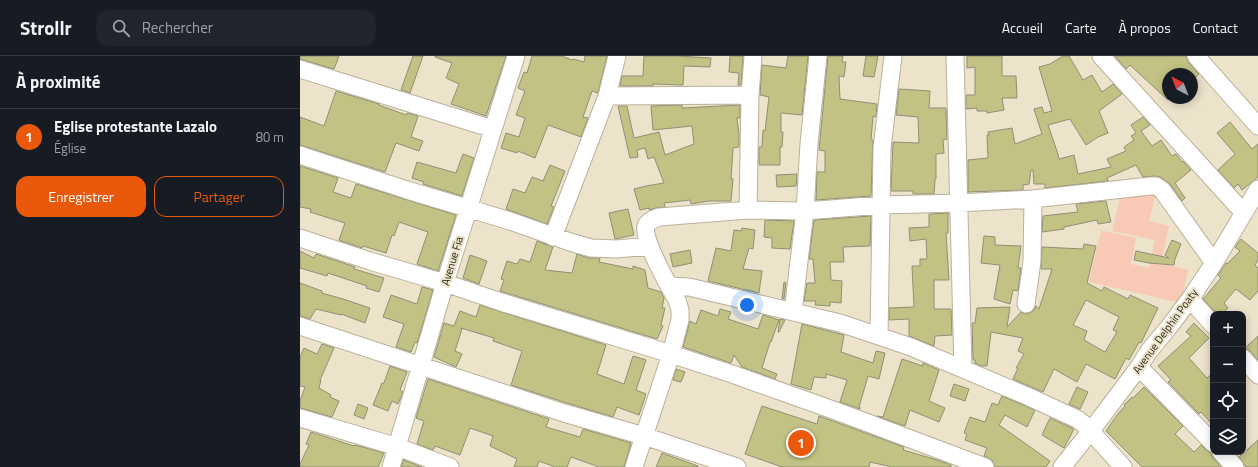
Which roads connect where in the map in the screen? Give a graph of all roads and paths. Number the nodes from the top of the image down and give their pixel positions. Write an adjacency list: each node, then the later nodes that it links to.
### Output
1 (516, 56): 13 (street, Avenue Fia)
2 (617, 56): 11 (street)
3 (754, 56): 10 (street)
4 (818, 56): 21 (street)
5 (893, 56): 18 (street)
6 (954, 56): 17 (street)
7 (1101, 56): 22 (street)
8 (1202, 57): 12 (street)
9 (300, 69): 13 (street)
10 (750, 95): 11 (street); 20 (street)
11 (607, 96): 23 (street)
12 (1258, 126)
13 (493, 129): 19 (street, Avenue Fia)
14 (300, 155): 19 (street)
15 (1258, 189): 22 (street, Avenue Delphin Poaty)
16 (1033, 199): 17 (street); 26 (street); 30 (street)
17 (959, 203): 18 (street); 39 (street)
18 (881, 204): 21 (street); 34 (street)
19 (468, 209): 23 (street); 27 (street, Avenue Fia)
20 (748, 210): 21 (street); 25 (street)
21 (805, 211): 31 (street)
22 (1243, 212): 26 (street, Avenue Delphin Poaty)
23 (553, 236): 25 (street)
24 (300, 238): 27 (street)
25 (649, 246): 28 (street)
26 (1214, 263): 29 (street, Avenue Delphin Poaty)
27 (445, 283): 35 (street); 37 (street, Avenue Fia)
28 (669, 286): 31 (street); 35 (street)
29 (1190, 299): 32 (street); 38 (street, Avenue Delphin Poaty)
30 (1026, 304)
31 (793, 312): 34 (street)
32 (1210, 322)
33 (300, 326): 37 (street)
34 (879, 336): 39 (street)
35 (671, 354): 43 (street); 51 (street)
36 (1246, 361): 40 (street)
37 (420, 366): 43 (street); 45 (street, Avenue Fia)
38 (1139, 367): 42 (street, Avenue Delphin Poaty); 44 (street)
39 (963, 369): 42 (street)
40 (1258, 375)
41 (300, 418): 45 (street)
42 (1090, 432): 52 (street, Avenue Delphin Poaty); 53 (street)
43 (644, 436): 49 (street); 50 (street)
44 (1210, 440)
45 (398, 447): 47 (street, Avenue Fia); 48 (street)
46 (1224, 455): 54 (street)
47 (391, 467)
48 (450, 467)
49 (634, 467)
50 (737, 467)
51 (984, 467)
52 (1062, 467)
53 (1123, 467)
54 (1235, 467)

